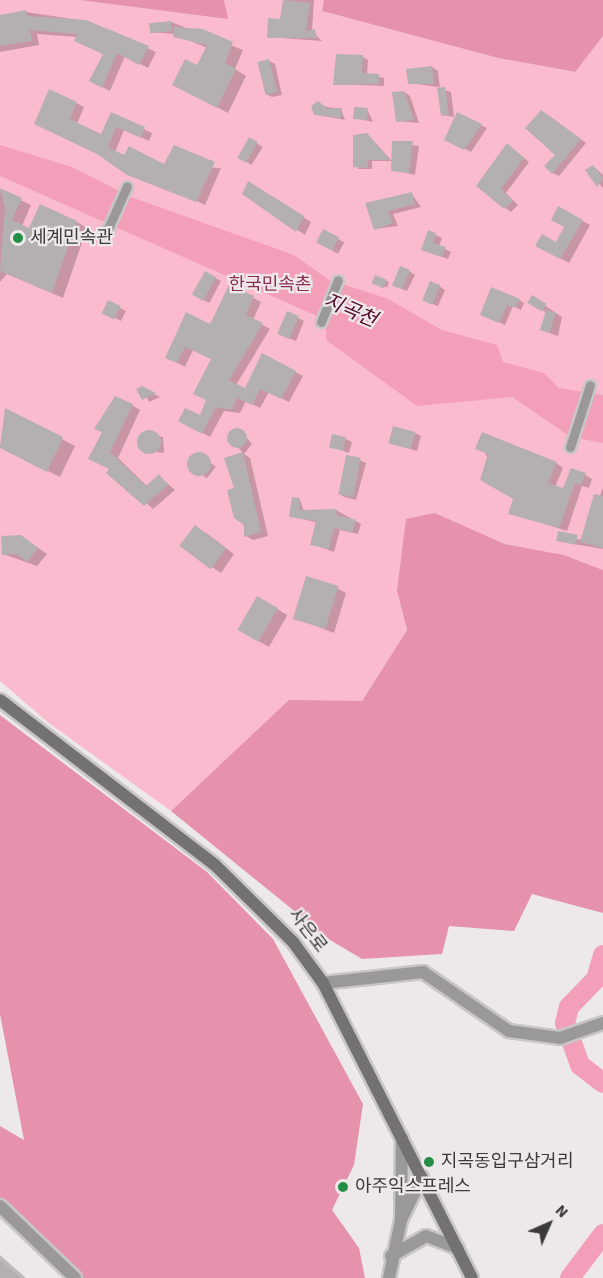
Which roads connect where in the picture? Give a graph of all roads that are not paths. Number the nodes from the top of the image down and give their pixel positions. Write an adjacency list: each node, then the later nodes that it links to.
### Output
1 (127, 186): 2 (street)
2 (106, 233)
3 (339, 280): 4 (street)
4 (321, 322)
5 (590, 385): 6 (street)
6 (570, 447)
7 (0, 700): 8 (main road, 사은로)
8 (323, 983): 9 (street); 10 (main road, 사은로)
9 (603, 1023)
10 (402, 1138): 11 (main road, 사은로); 13 (street)
11 (422, 1177): 13 (street); 14 (main road, 사은로)
12 (0, 1206): 16 (street)
13 (401, 1220): 15 (street)
14 (458, 1248): 15 (street); 18 (main road, 사은로)
15 (391, 1256): 17 (street)
16 (75, 1278)
17 (389, 1278)
18 (472, 1278)

